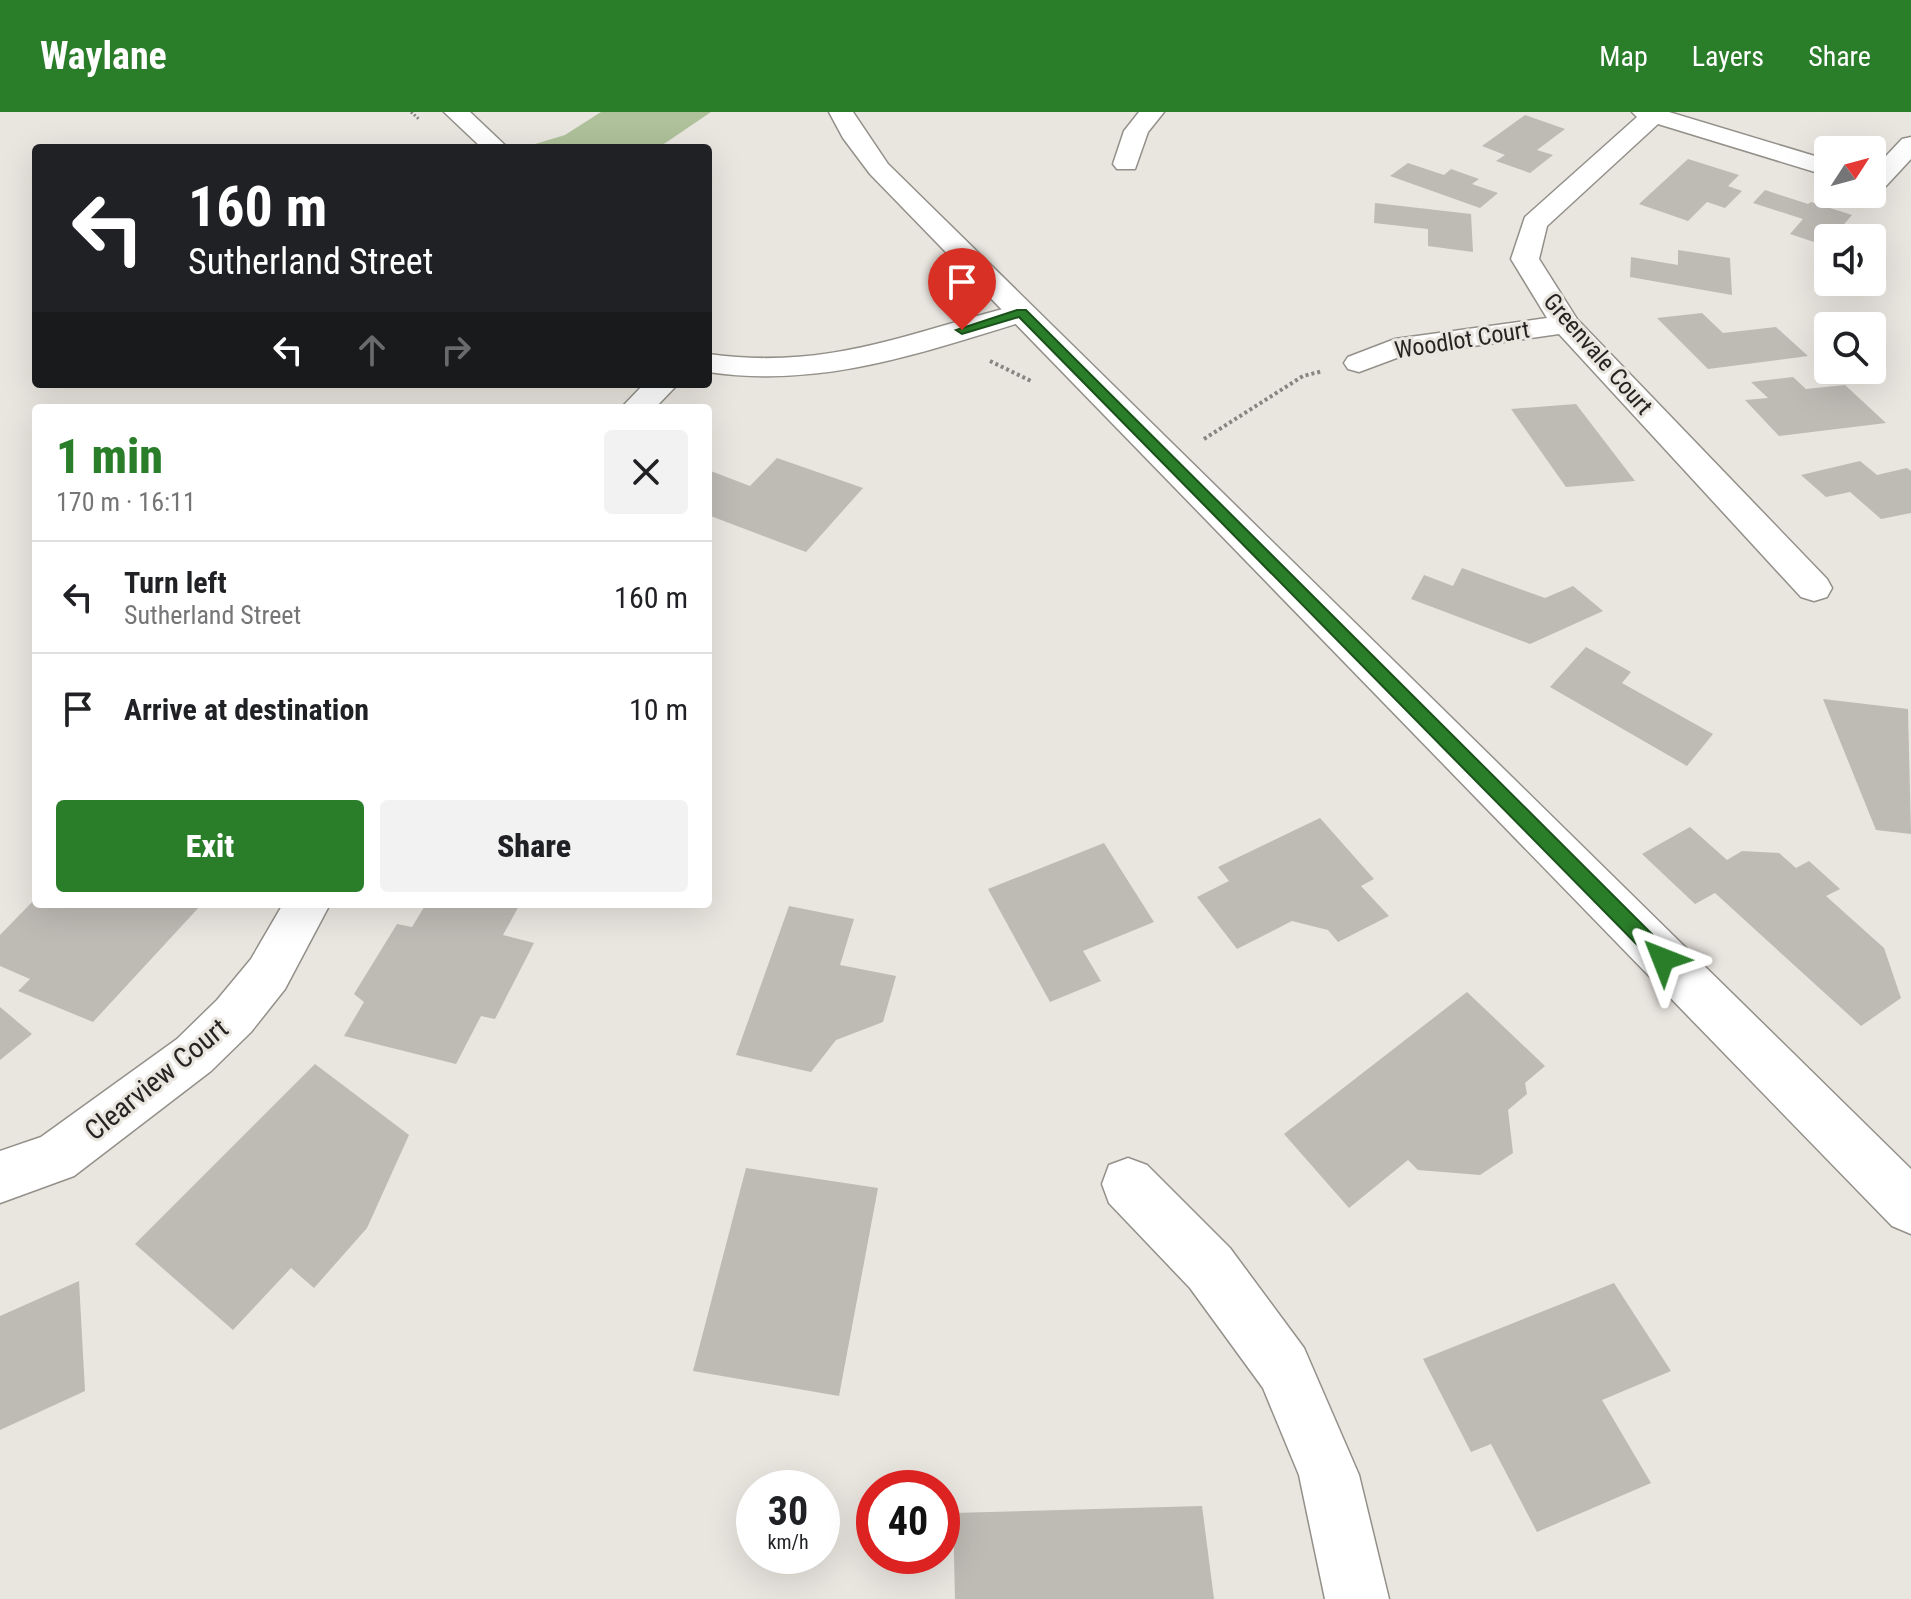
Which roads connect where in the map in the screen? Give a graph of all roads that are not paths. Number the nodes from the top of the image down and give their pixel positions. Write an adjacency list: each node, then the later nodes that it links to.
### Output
1 (456, 112): 5 (street)
2 (841, 112): 10 (street)
3 (1152, 112): 7 (street)
4 (1649, 114): 8 (street); 11 (street, Greenvale Court)
5 (492, 144)
6 (1911, 144): 9 (street)
7 (1126, 164)
8 (1814, 164)
9 (1886, 179)
10 (1022, 313): 13 (street); 20 (street)
11 (1566, 324): 12 (street, Woodlot Court); 16 (street, Greenvale Court)
12 (1359, 363)
13 (712, 364)
14 (658, 388): 15 (street)
15 (641, 404)
16 (1814, 588)
17 (305, 908): 18 (street, Clearview Court)
18 (0, 1177)
19 (1128, 1184): 21 (street)
20 (1911, 1207)
21 (1357, 1599)

